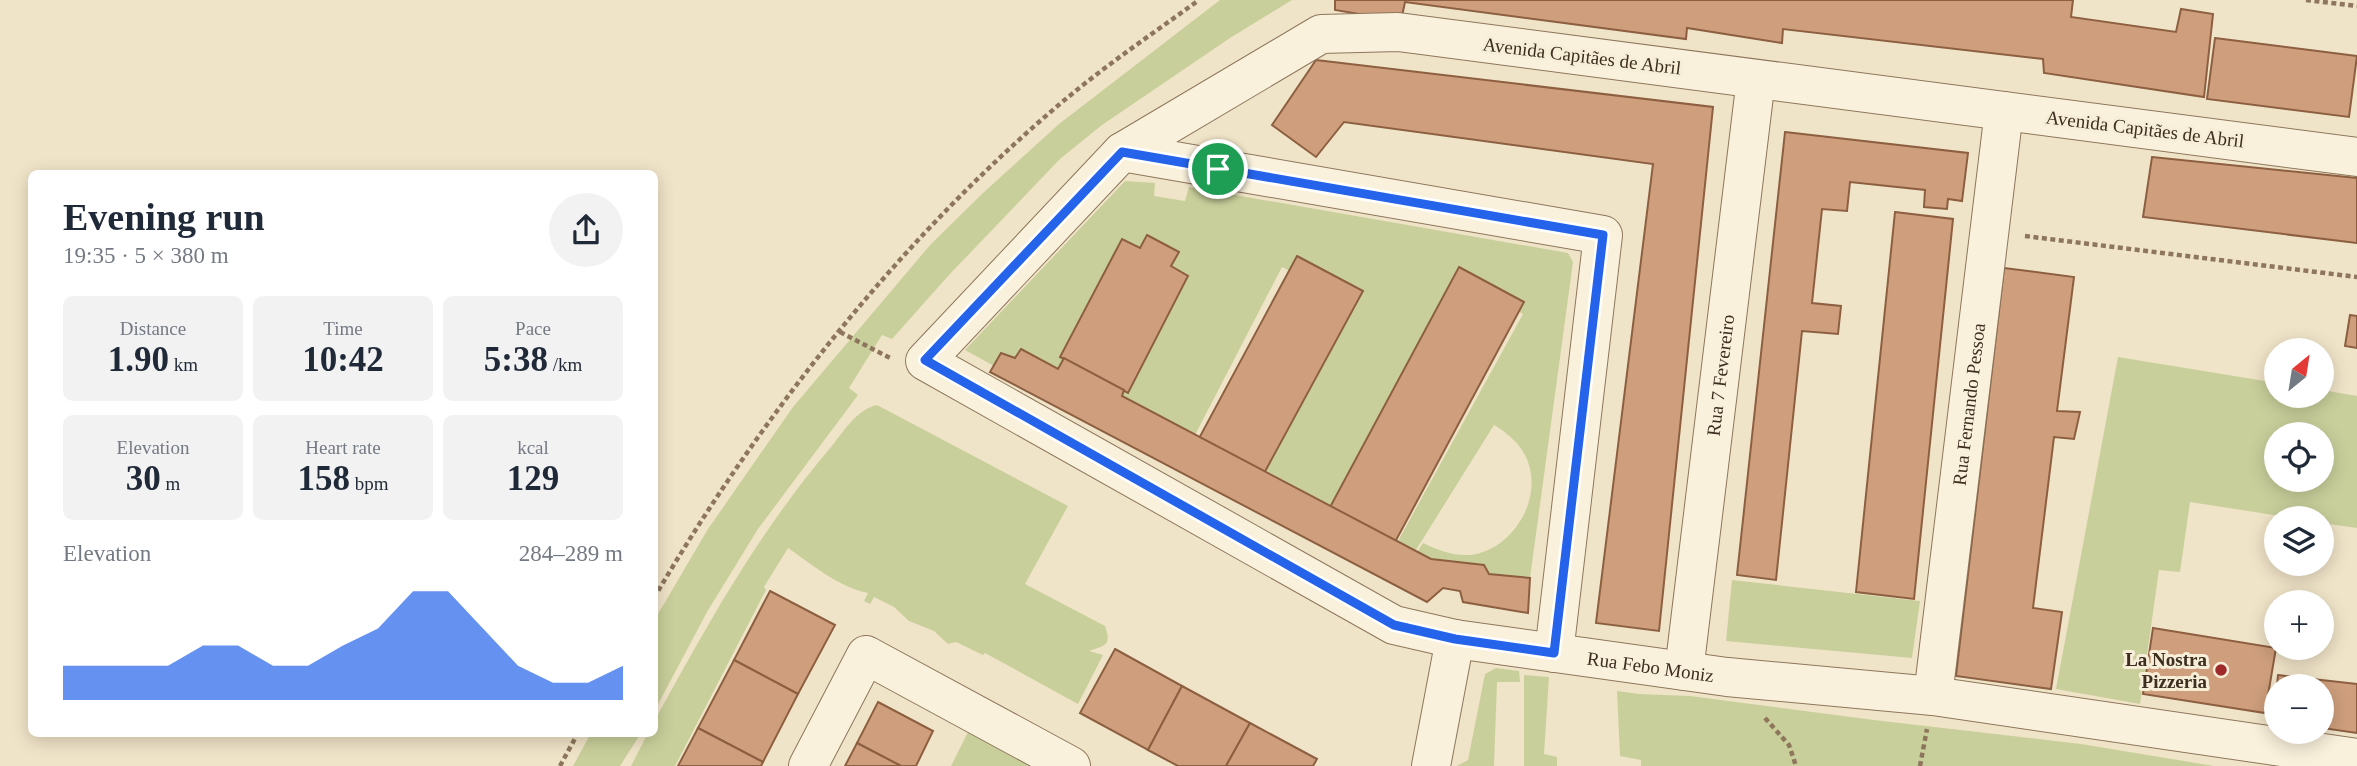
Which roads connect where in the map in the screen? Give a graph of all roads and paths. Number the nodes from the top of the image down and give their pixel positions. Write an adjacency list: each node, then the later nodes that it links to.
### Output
1 (1199, 0): 10 (path)
2 (2306, 0): 3 (path)
3 (2357, 6)
4 (1756, 79): 5 (street, Avenida Capitães de Abril); 6 (street, Avenida Capitães de Abril); 15 (street, Rua 7 Fevereiro)
5 (2004, 111): 7 (street, Avenida Capitães de Abril); 8 (street, Rua Fernando Pessoa)
6 (1122, 152): 11 (street, Avenida Capitães de Abril); 14 (street)
7 (2357, 157)
8 (1990, 232): 9 (path); 16 (street, Rua Fernando Pessoa)
9 (2357, 276)
10 (840, 332): 11 (path); 12 (path)
11 (925, 360): 13 (street, Rua Febo Moniz)
12 (658, 591)
13 (1455, 639): 14 (street, Rua Febo Moniz); 22 (street)
14 (1554, 653): 15 (street, Rua Febo Moniz)
15 (1684, 671): 16 (street, Rua Febo Moniz)
16 (1933, 696): 18 (street, Rua Febo Moniz)
17 (576, 737): 19 (path)
18 (2357, 758)
19 (560, 766)
20 (808, 766): 21 (street)
21 (1071, 766)
22 (1431, 766)

